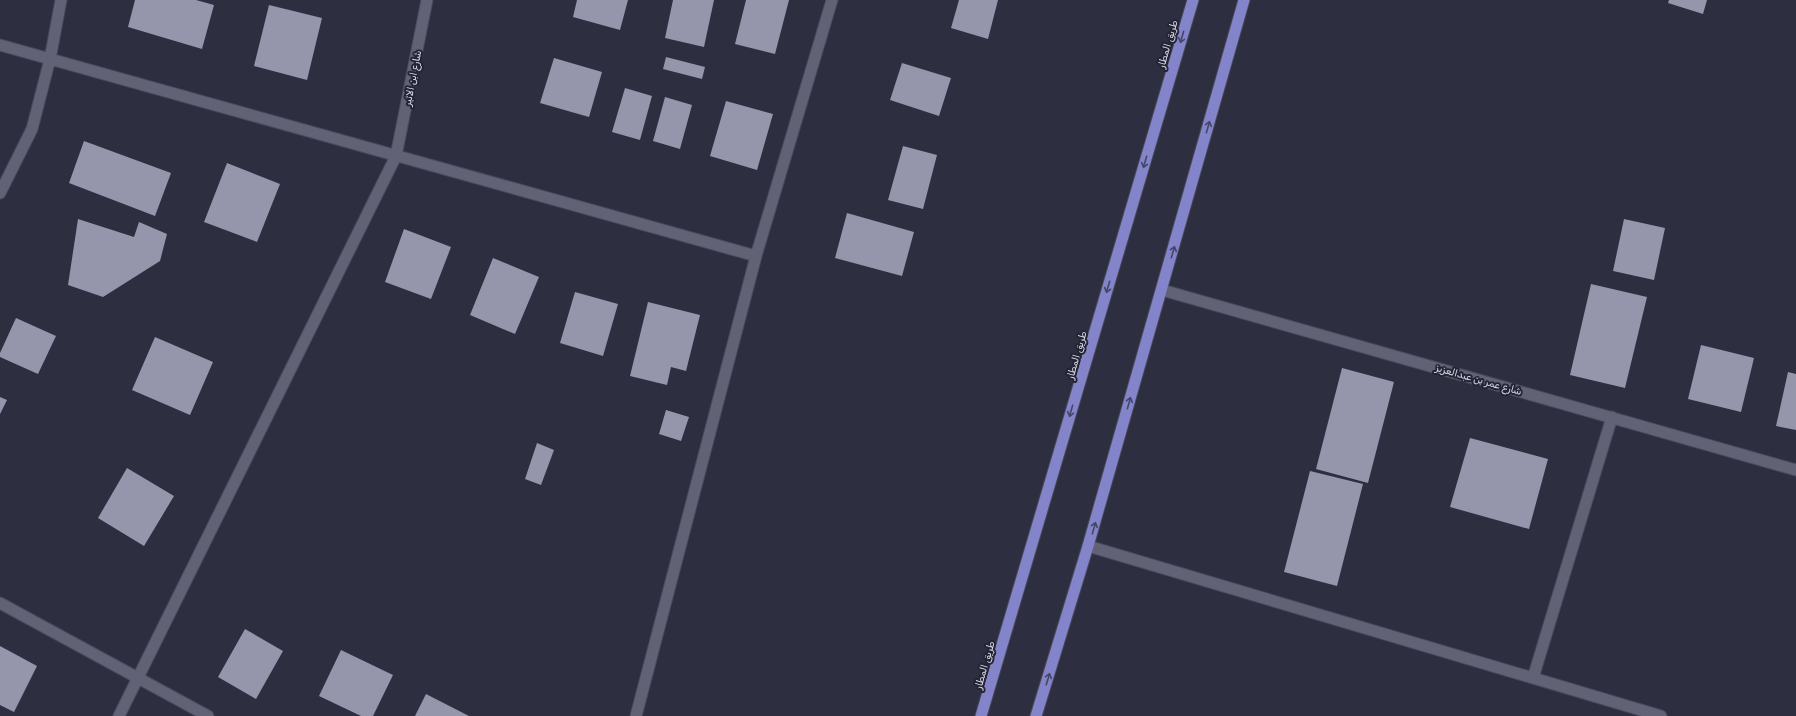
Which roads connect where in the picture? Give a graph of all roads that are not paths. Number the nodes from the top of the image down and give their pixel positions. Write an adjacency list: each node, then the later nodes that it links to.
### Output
1 (61, 0): 7 (street)
2 (427, 0): 8 (street, شارع ابن الاثير)
3 (832, 0): 10 (street)
4 (1193, 0): 21 (highway, طريق المطار, one-way to 21)
5 (1244, 0): 11 (highway, one-way to 5)
6 (0, 45): 7 (street)
7 (50, 59): 8 (street); 9 (street)
8 (396, 156): 10 (street); 16 (street, شارع ابن الاثير)
9 (0, 193)
10 (756, 256): 20 (street)
11 (1162, 290): 12 (street, شارع عمر بن عبدالعزيز); 14 (highway, one-way to 11)
12 (1612, 417): 13 (street, شارع عمر بن عبدالعزيز); 17 (street)
13 (1796, 470)
14 (1088, 546): 17 (street); 22 (highway, one-way to 14)
15 (0, 602): 16 (street)
16 (139, 677): 18 (street, شارع ابن الاثير); 19 (street)
17 (1533, 678): 23 (street)
18 (119, 716)
19 (208, 716)
20 (636, 716)
21 (981, 716)
22 (1036, 716)
23 (1661, 716)

